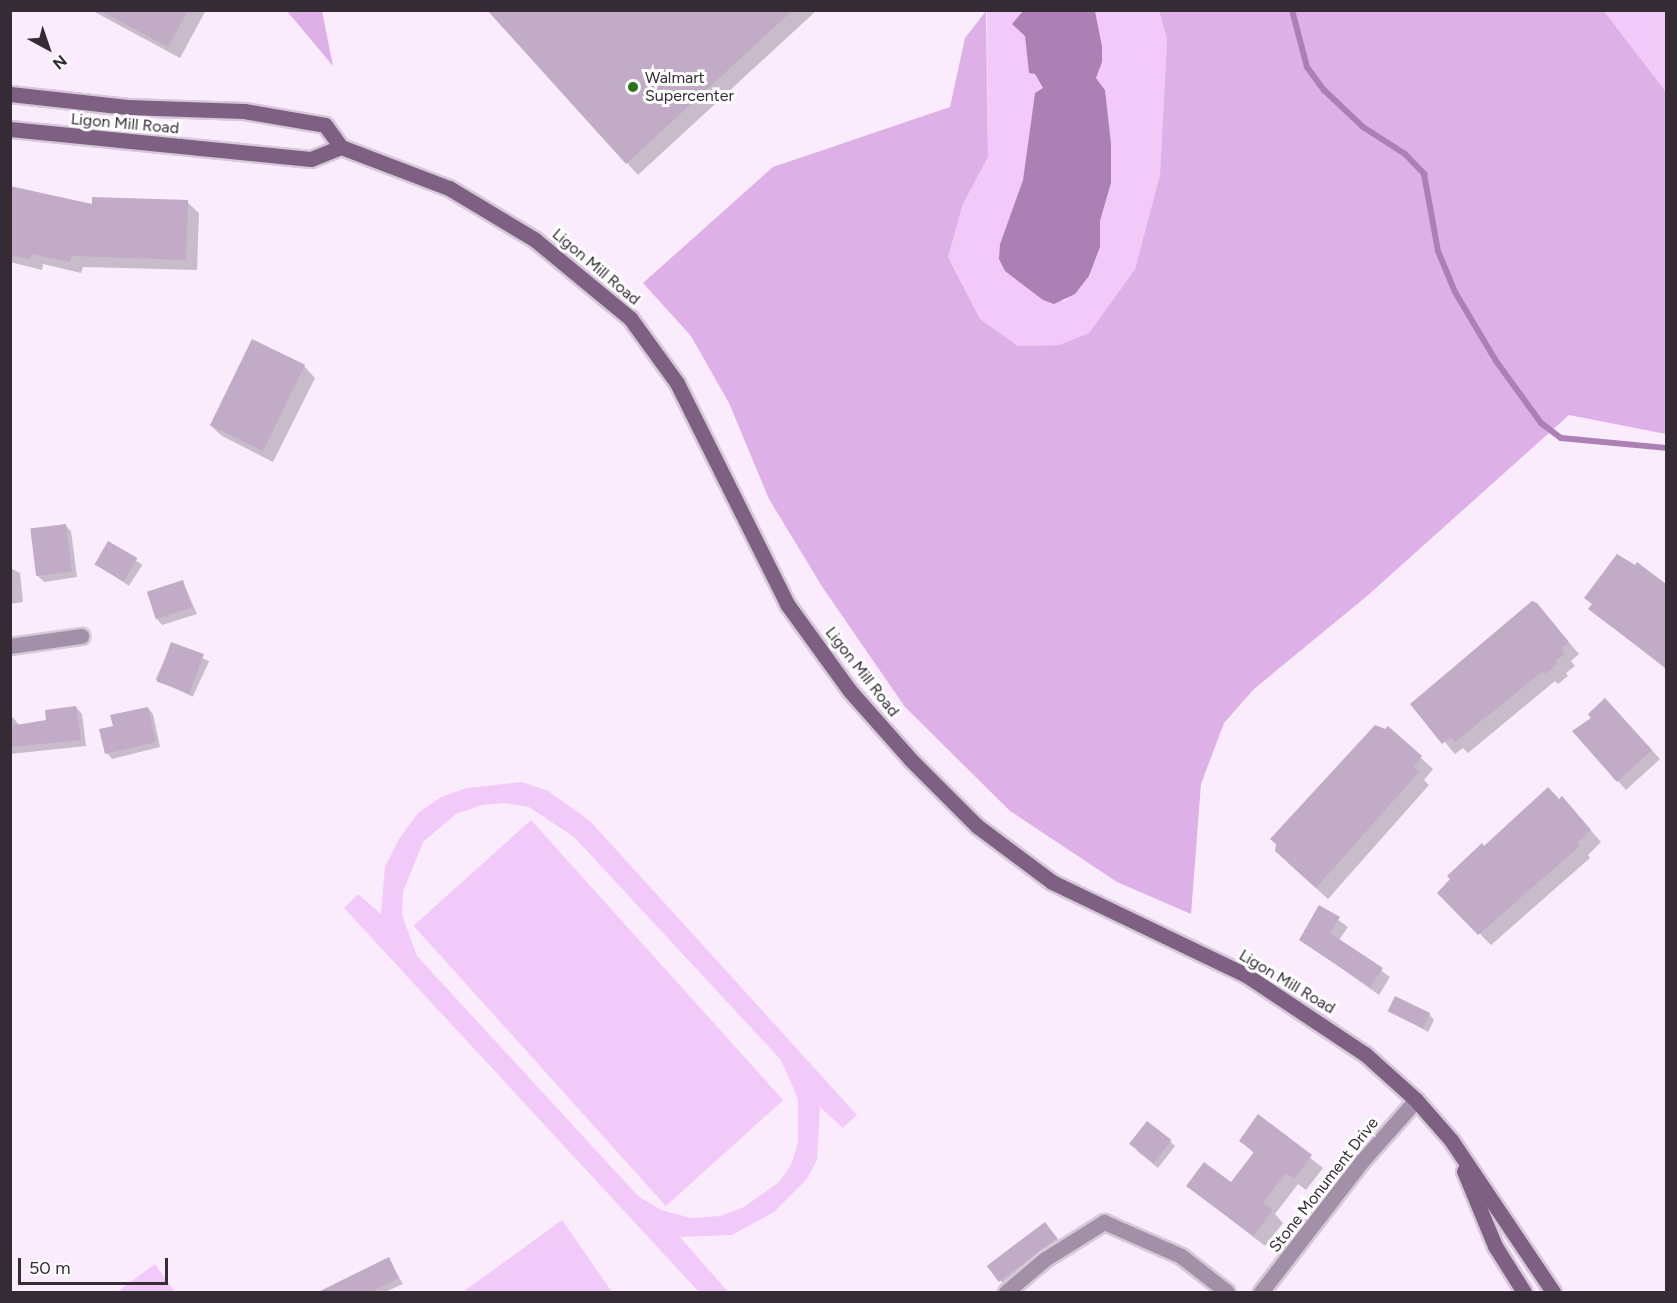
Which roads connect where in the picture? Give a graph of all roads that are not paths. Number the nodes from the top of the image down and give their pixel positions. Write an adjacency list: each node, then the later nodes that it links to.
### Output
1 (10, 94): 3 (main road, Ligon Mill Road)
2 (10, 129): 3 (main road, Ligon Mill Road)
3 (341, 147): 6 (main road, Ligon Mill Road)
4 (81, 636): 5 (street)
5 (10, 646)
6 (1416, 1100): 7 (main road, Ligon Mill Road); 10 (street, Stone Monument Drive)
7 (1451, 1140): 11 (main road, Ligon Mill Road); 12 (main road, Ligon Mill Road)
8 (1006, 1293): 9 (street)
9 (1227, 1293)
10 (1262, 1293)
11 (1524, 1293)
12 (1553, 1293)

